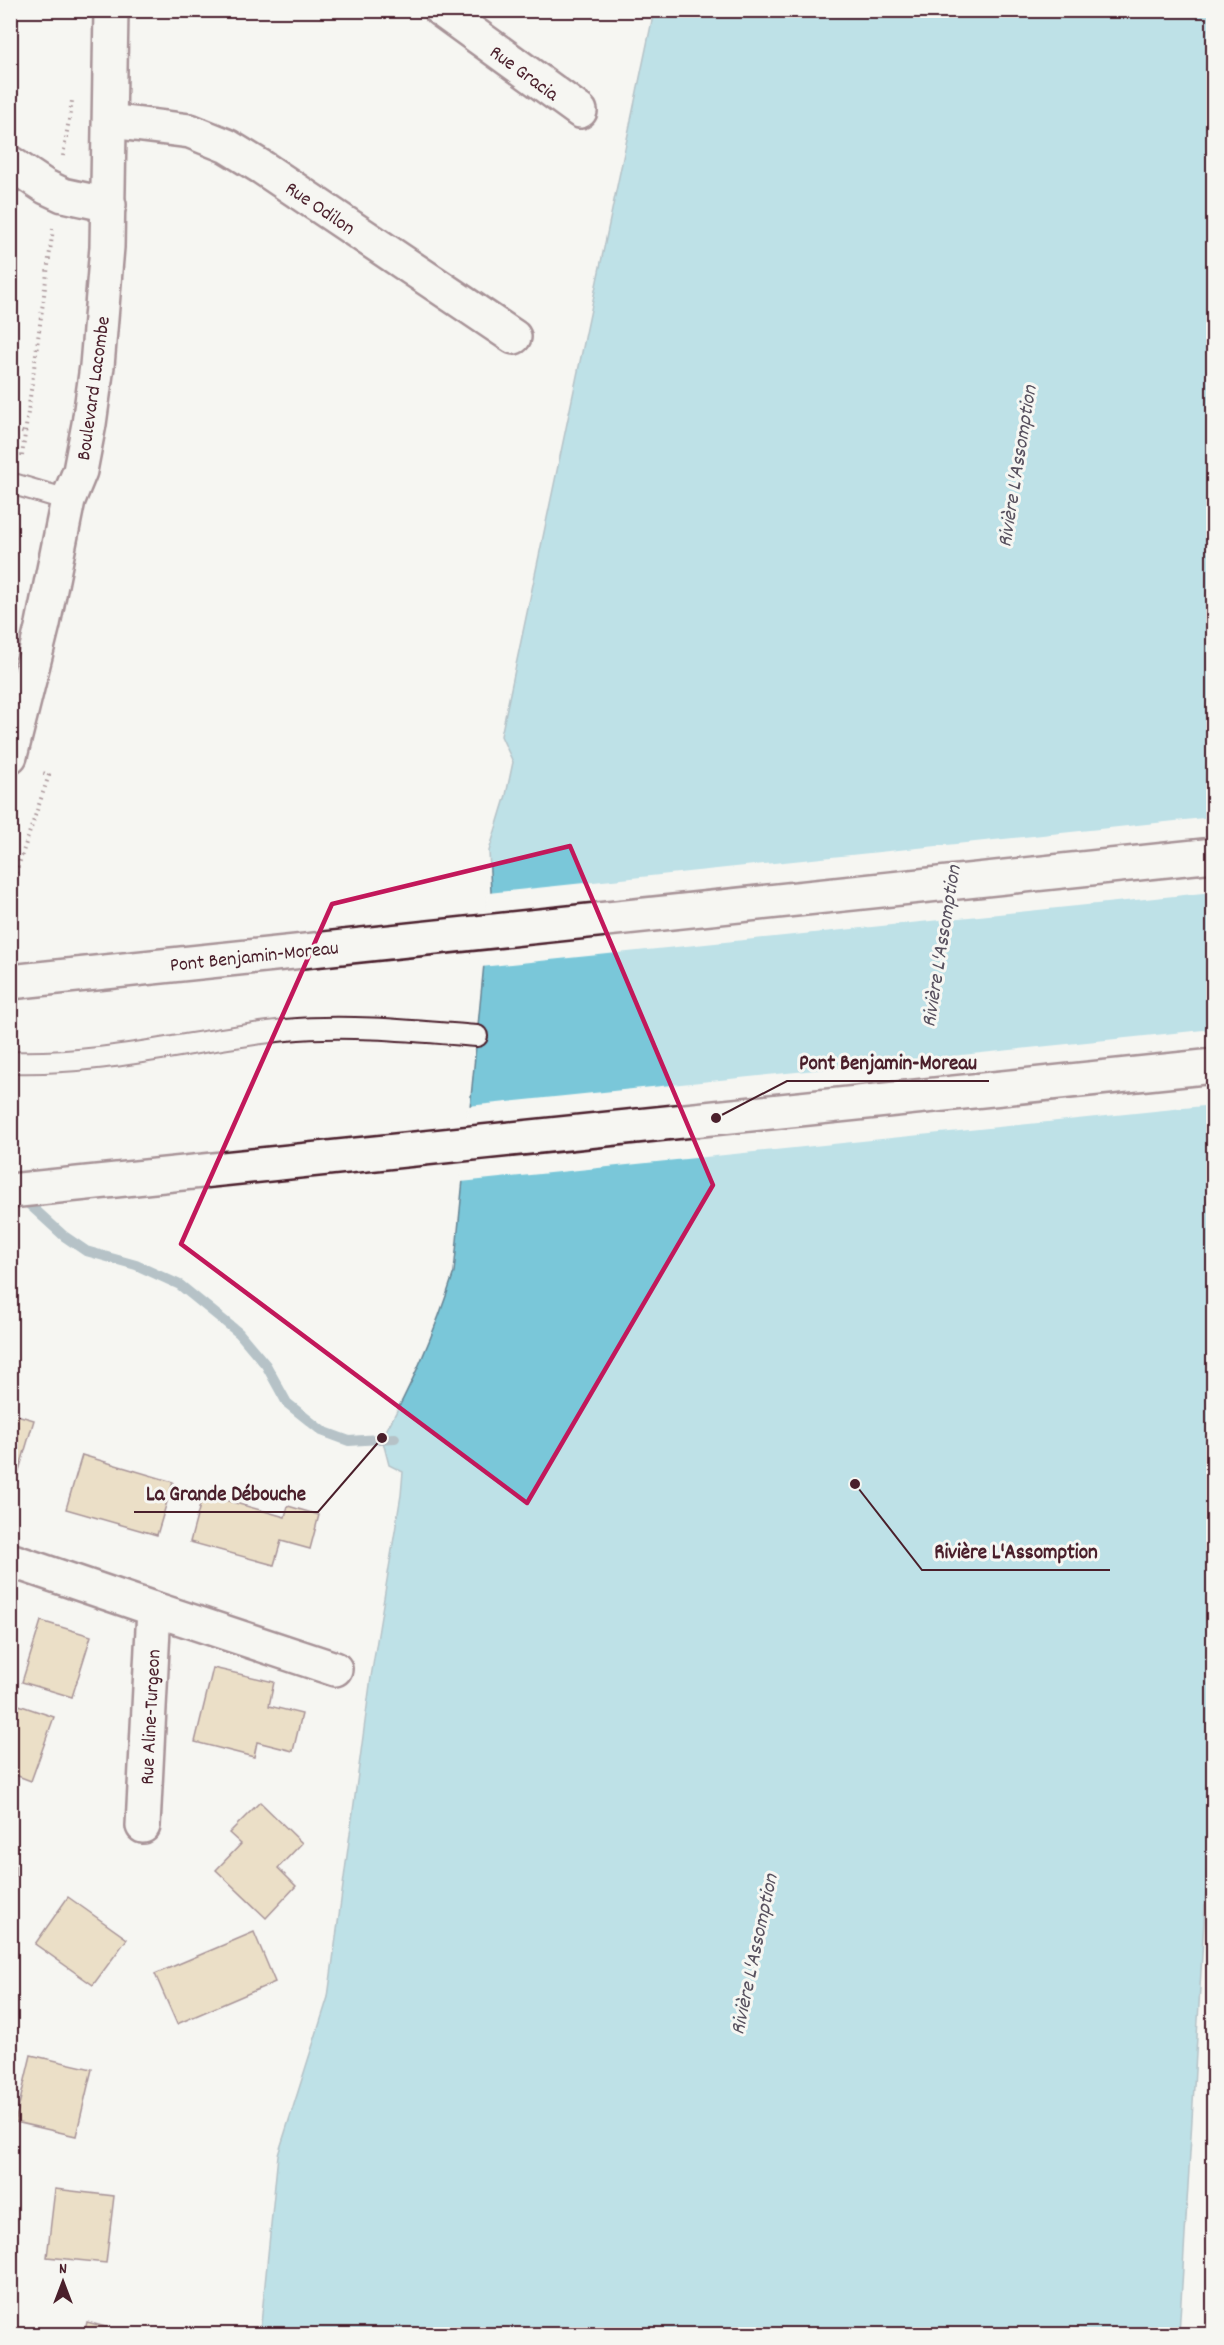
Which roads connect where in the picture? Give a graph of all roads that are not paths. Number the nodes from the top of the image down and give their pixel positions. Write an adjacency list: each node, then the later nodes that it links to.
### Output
1 (111, 10): 4 (main road, Boulevard Lacombe)
2 (441, 10): 3 (main road, Rue Gracia)
3 (580, 111)
4 (110, 121): 6 (main road, Boulevard Lacombe); 7 (main road, Rue Odilon)
5 (10, 163): 6 (main road)
6 (109, 205): 9 (main road, Boulevard Lacombe)
7 (514, 336)
8 (10, 483): 9 (lane)
9 (68, 500): 10 (main road, Boulevard Lacombe)
10 (10, 756)
11 (1214, 855): 12 (main road, Pont Benjamin-Moreau)
12 (10, 982)
13 (477, 1036): 14 (lane)
14 (10, 1062)
15 (1214, 1066): 16 (main road)
16 (10, 1191)
17 (10, 1560): 18 (main road)
18 (154, 1609): 19 (main road); 20 (main road, Rue Aline-Turgeon)
19 (335, 1669)
20 (143, 1826)

